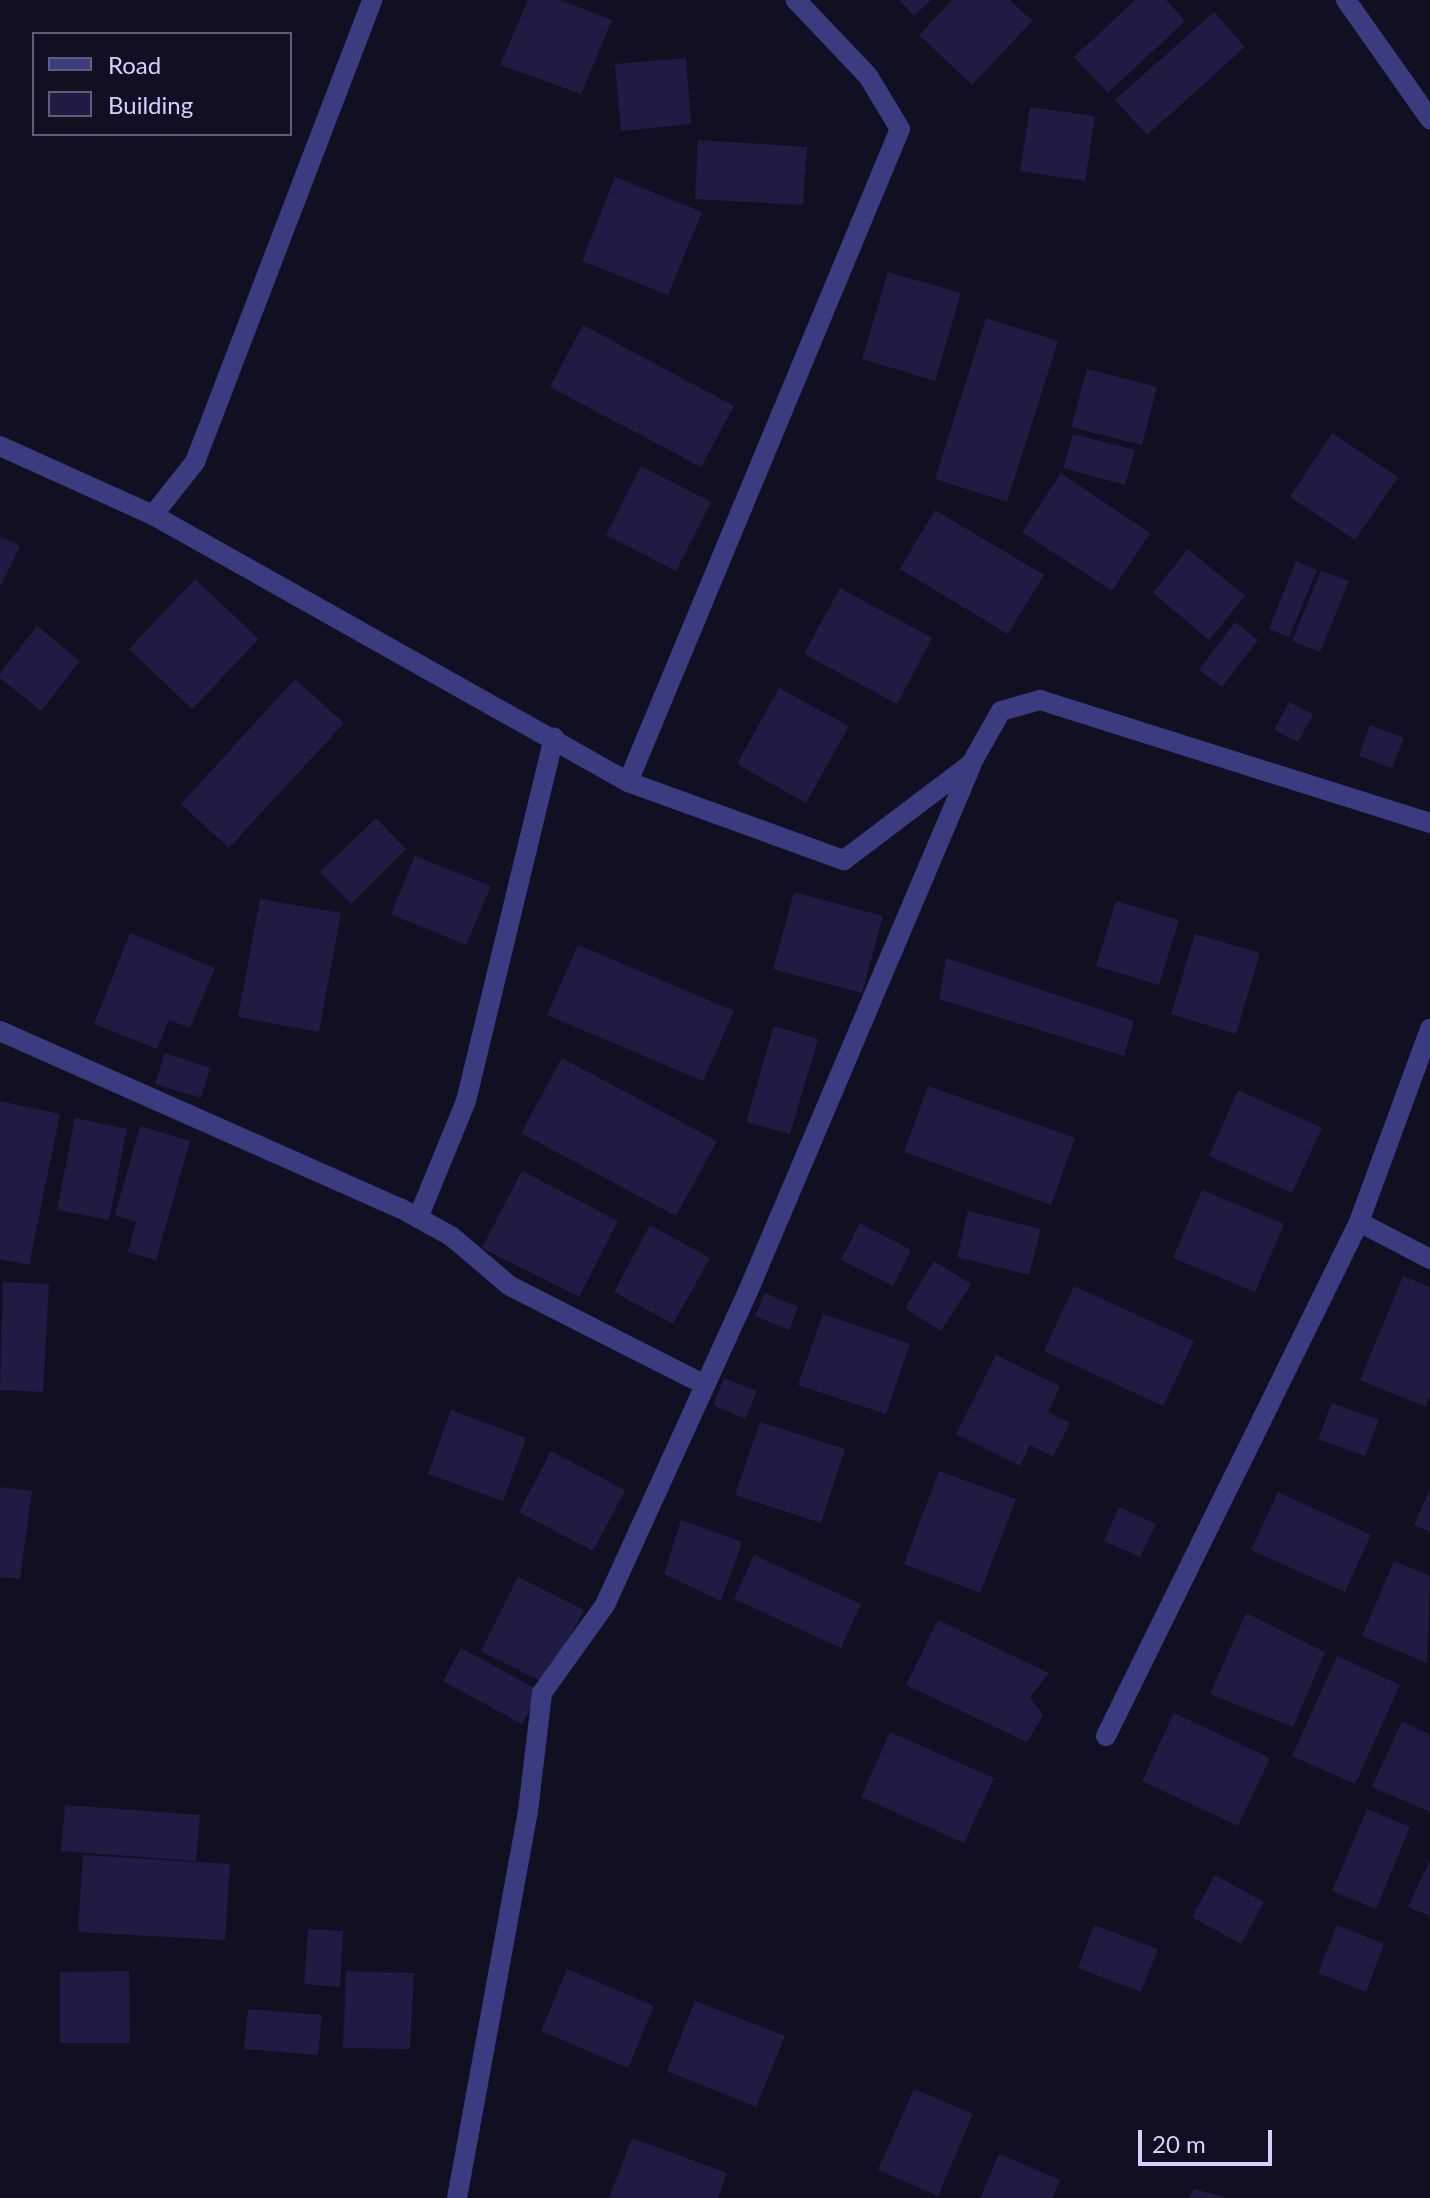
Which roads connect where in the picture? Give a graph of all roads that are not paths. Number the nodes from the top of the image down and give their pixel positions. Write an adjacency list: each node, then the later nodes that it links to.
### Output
1 (372, 0): 6 (street)
2 (796, 0): 9 (street)
3 (1346, 0): 4 (street)
4 (1430, 119)
5 (0, 446): 6 (street)
6 (153, 515): 7 (street)
7 (554, 737): 9 (street); 13 (street)
8 (971, 764): 9 (street); 10 (street); 16 (street)
9 (628, 782)
10 (1430, 823)
11 (1430, 1029): 14 (street)
12 (0, 1031): 13 (street)
13 (418, 1218): 16 (street)
14 (1359, 1222): 15 (street); 17 (street)
15 (1430, 1259)
16 (705, 1385): 18 (street)
17 (1106, 1736)
18 (457, 2198)

